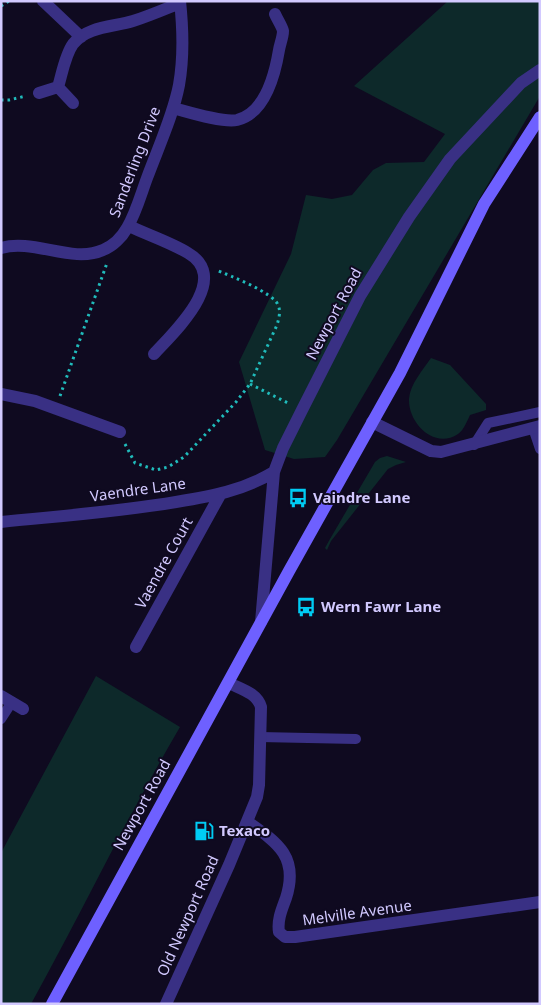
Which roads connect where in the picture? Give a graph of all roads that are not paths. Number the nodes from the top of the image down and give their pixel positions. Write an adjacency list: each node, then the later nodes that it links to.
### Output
1 (42, 1): 4 (street)
2 (180, 2): 4 (street); 9 (street, Sanderling Drive)
3 (275, 14): 9 (street)
4 (80, 37): 6 (street)
5 (540, 70): 21 (street, Newport Road)
6 (58, 88): 7 (street); 8 (street)
7 (39, 93)
8 (73, 103)
9 (172, 108): 11 (street, Sanderling Drive)
10 (540, 117): 16 (main road, Newport Road)
11 (129, 226): 12 (street, Sanderling Drive); 13 (street)
12 (1, 248)
13 (154, 354)
14 (1, 394): 18 (street)
15 (540, 412): 19 (lane)
16 (372, 422): 19 (street); 24 (main road, Newport Road)
17 (536, 427): 19 (street); 20 (lane)
18 (120, 432)
19 (474, 444)
20 (540, 449)
21 (274, 472): 22 (street, Vaendre Lane); 24 (street, Newport Road)
22 (220, 495): 23 (street, Vaendre Lane); 25 (street, Vaendre Court)
23 (1, 522)
24 (261, 622): 26 (main road, Newport Road)
25 (136, 647)
26 (229, 683): 29 (street, Old Newport Road); 33 (main road, Newport Road)
27 (12, 702): 28 (lane)
28 (1, 719)
29 (260, 737): 30 (lane); 31 (street, Old Newport Road)
30 (356, 739)
31 (248, 822): 32 (street, Melville Avenue); 34 (street, Old Newport Road)
32 (540, 902)
33 (52, 1004)
34 (166, 1004)

